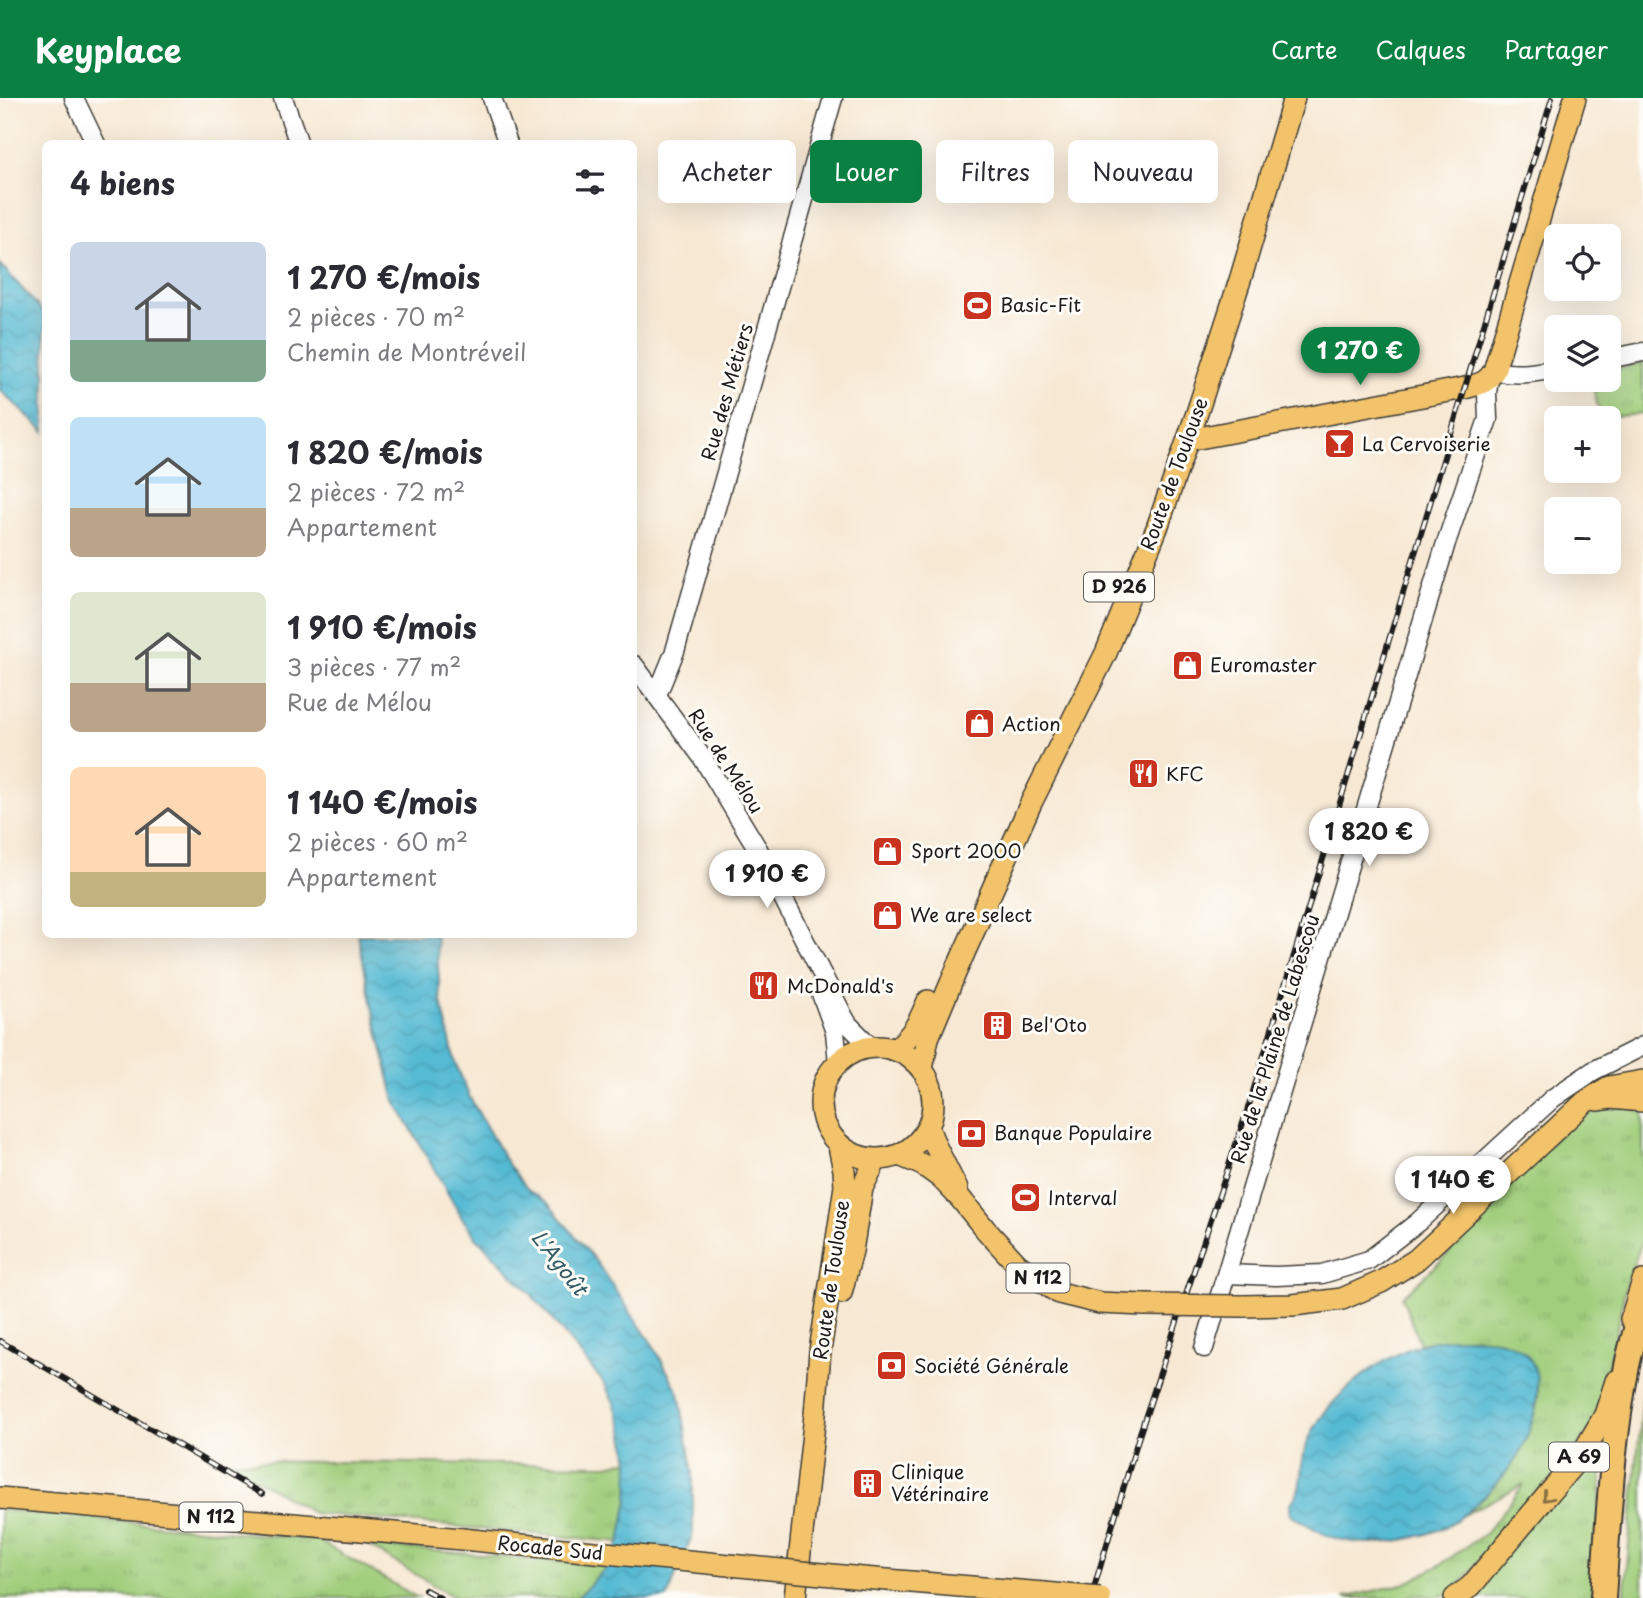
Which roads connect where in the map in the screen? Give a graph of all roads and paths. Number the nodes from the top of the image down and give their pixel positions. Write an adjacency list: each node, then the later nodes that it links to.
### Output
1 (74, 98): 8 (street)
2 (283, 98): 9 (street)
3 (492, 98): 10 (street)
4 (833, 98): 19 (street, Rue des Métiers)
5 (1281, 98): 23 (main road, D 926)
6 (1294, 98): 15 (main road, Route de Toulouse / D 926)
7 (1575, 98): 14 (main road)
8 (94, 140)
9 (298, 140)
10 (507, 140)
11 (1643, 352): 12 (street)
12 (1621, 356)
13 (1544, 371): 14 (street)
14 (1491, 375): 16 (main road); 34 (street, Rue de la Plaine de Labescou)
15 (1197, 413): 16 (main road); 17 (main road, Route de Toulouse / D 926)
16 (1245, 430): 17 (main road)
17 (1188, 440): 25 (main road, Route de Toulouse / D 926)
18 (637, 669): 19 (street, Rue de Mélou)
19 (657, 695): 20 (street, Rue de Mélou)
20 (795, 922): 22 (street, Rue de Mélou); 24 (street, Rue de Mélou)
21 (1643, 1046): 34 (street)
22 (871, 1047): 23 (main road); 24 (main road)
23 (895, 1050): 25 (main road)
24 (838, 1062): 30 (main road)
25 (922, 1069): 29 (main road)
26 (1643, 1081): 28 (main road, N 112)
27 (1643, 1101): 28 (main road)
28 (1585, 1102): 33 (main road, N 112, bridge)
29 (928, 1126): 31 (main road); 33 (main road, N 112)
30 (839, 1146): 32 (main road); 39 (main road, Route de Toulouse)
31 (899, 1155): 32 (main road); 33 (main road, N 112)
32 (876, 1160): 39 (main road, Route de Toulouse)
33 (960, 1198)
34 (1227, 1274): 38 (street, Rue de la Plaine de Labescou)
35 (1643, 1281): 43 (main road, A 69, one-way to 43)
36 (1643, 1303): 44 (highway, A 69)
37 (1643, 1332): 45 (main road, A 69)
38 (1204, 1348)
39 (815, 1415): 41 (main road, Route de Toulouse)
40 (0, 1498): 42 (main road, Rocade Sud / N 112, bridge)
41 (795, 1593)
42 (1100, 1598)
43 (1455, 1598)
44 (1603, 1598)
45 (1612, 1598)

